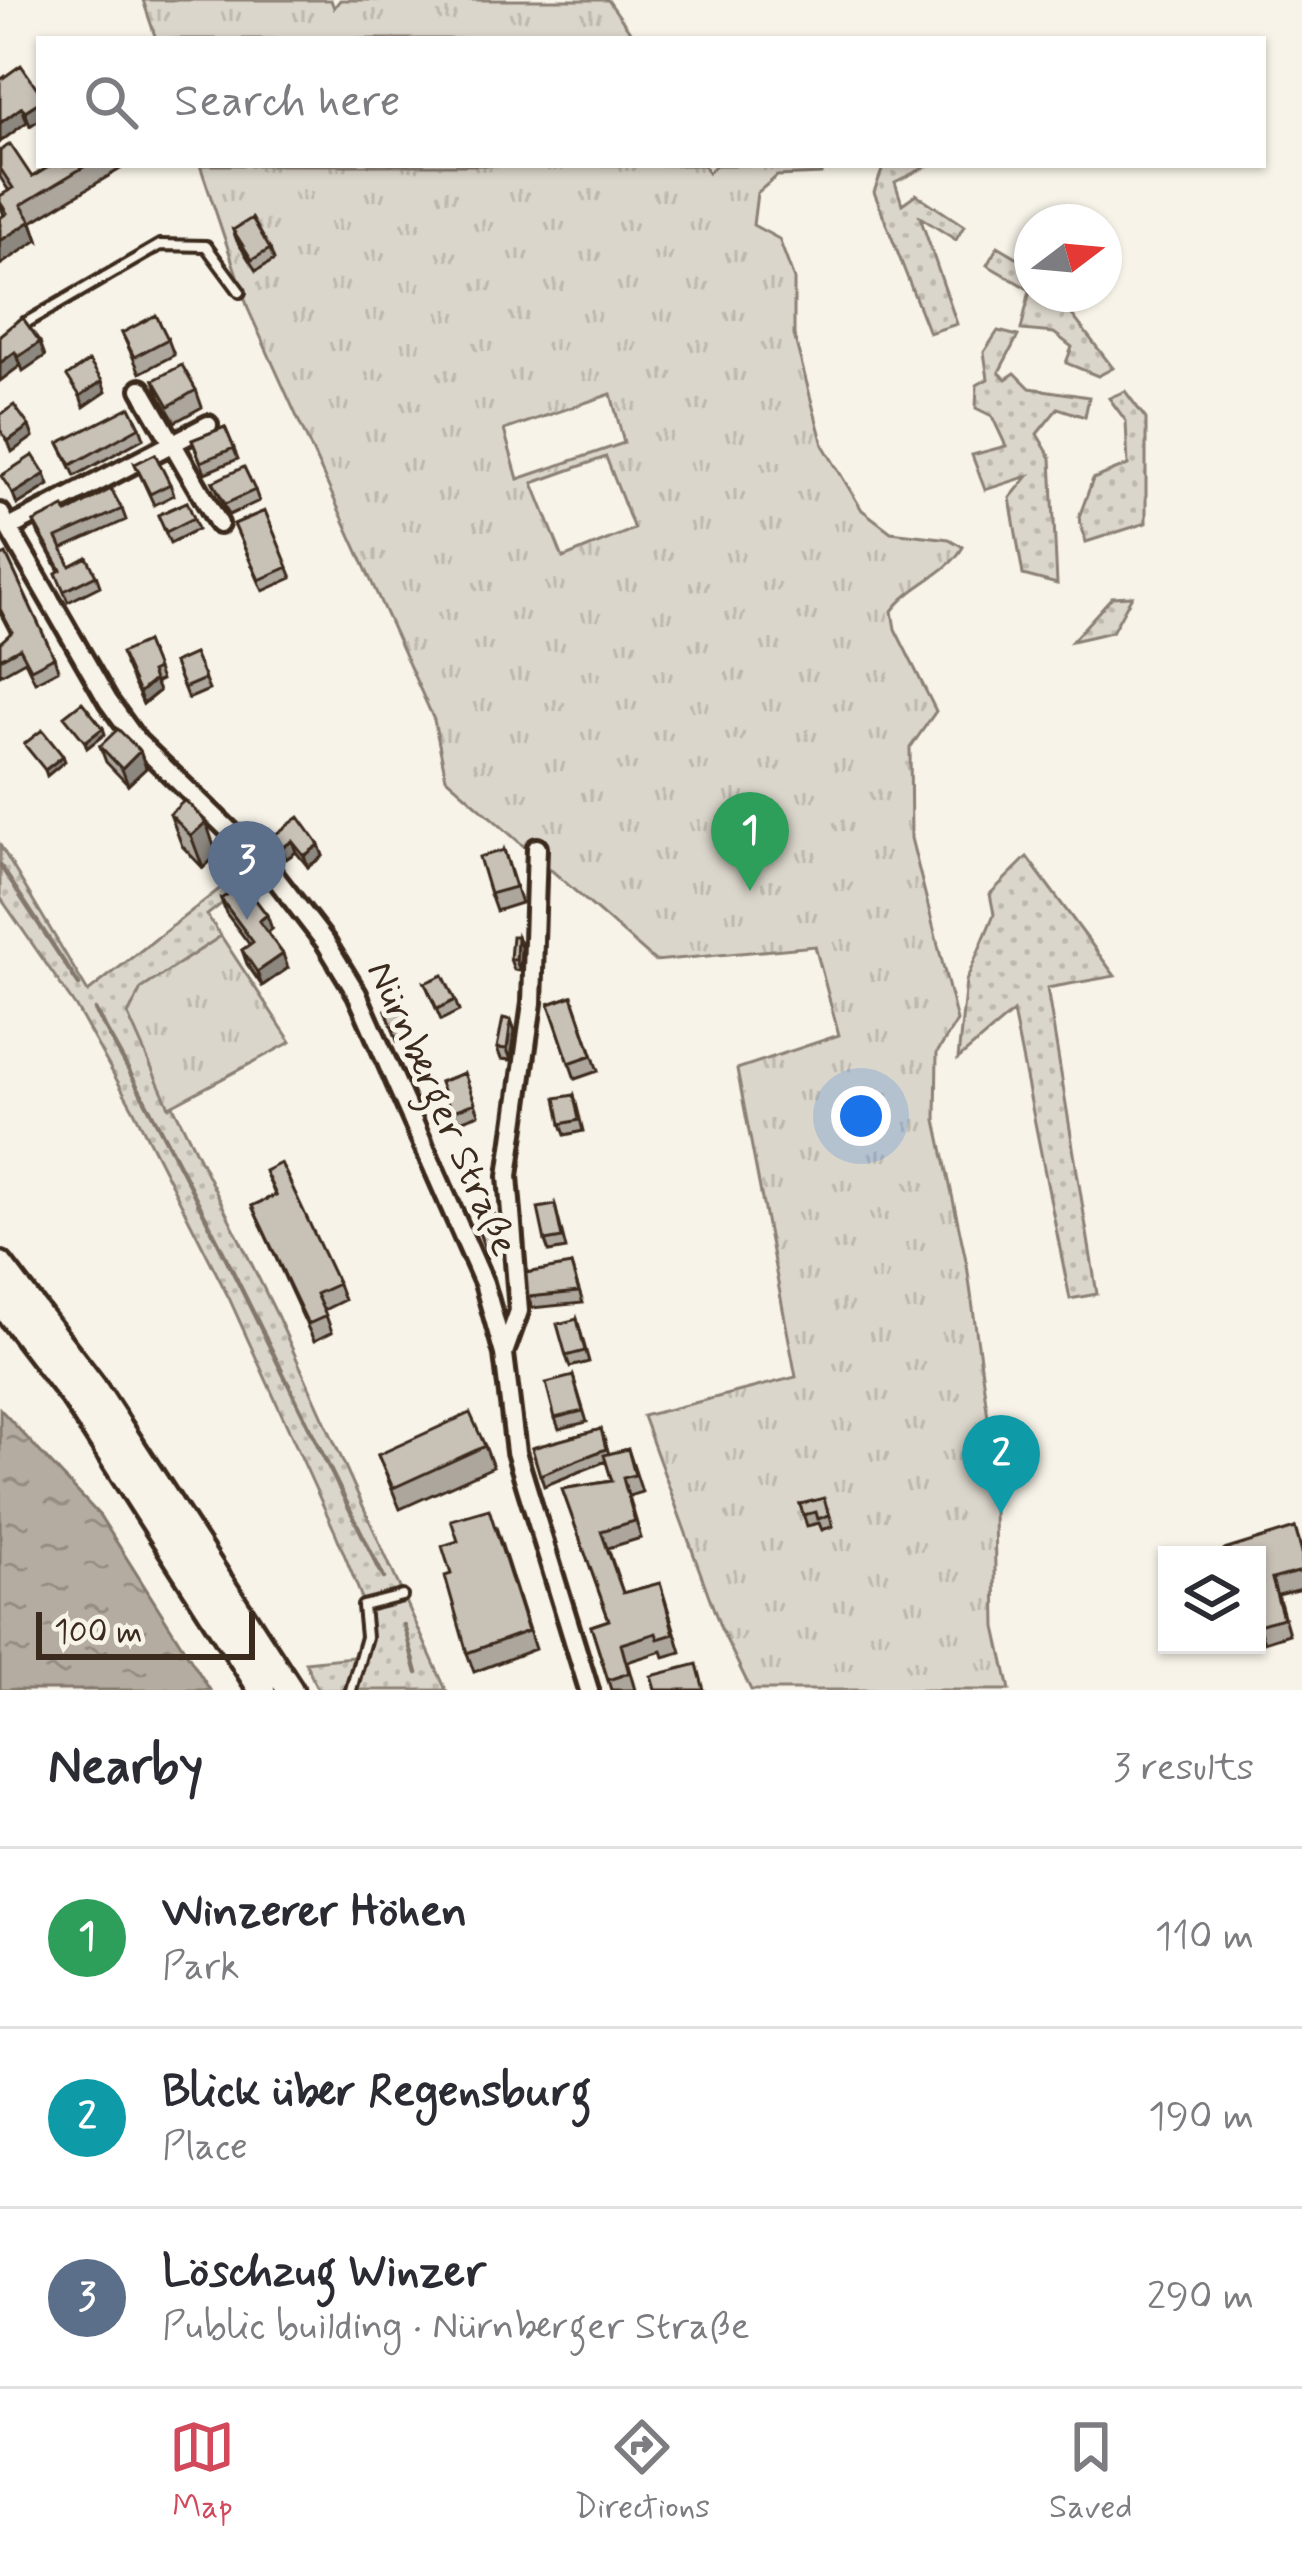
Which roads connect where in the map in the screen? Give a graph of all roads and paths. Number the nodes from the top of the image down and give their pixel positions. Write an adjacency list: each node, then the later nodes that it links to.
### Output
1 (240, 292): 2 (lane)
2 (17, 328)
3 (141, 389): 5 (street)
4 (208, 425): 5 (street)
5 (170, 446): 6 (street); 7 (street)
6 (4, 521): 11 (street, Nürnberger Straße)
7 (219, 524)
8 (537, 848): 11 (street)
9 (0, 1265): 14 (main road)
10 (0, 1301): 13 (main road)
11 (504, 1354): 16 (street, Nürnberger Straße)
12 (402, 1596): 15 (lane)
13 (262, 1690)
14 (290, 1690)
15 (351, 1690)
16 (589, 1690)

